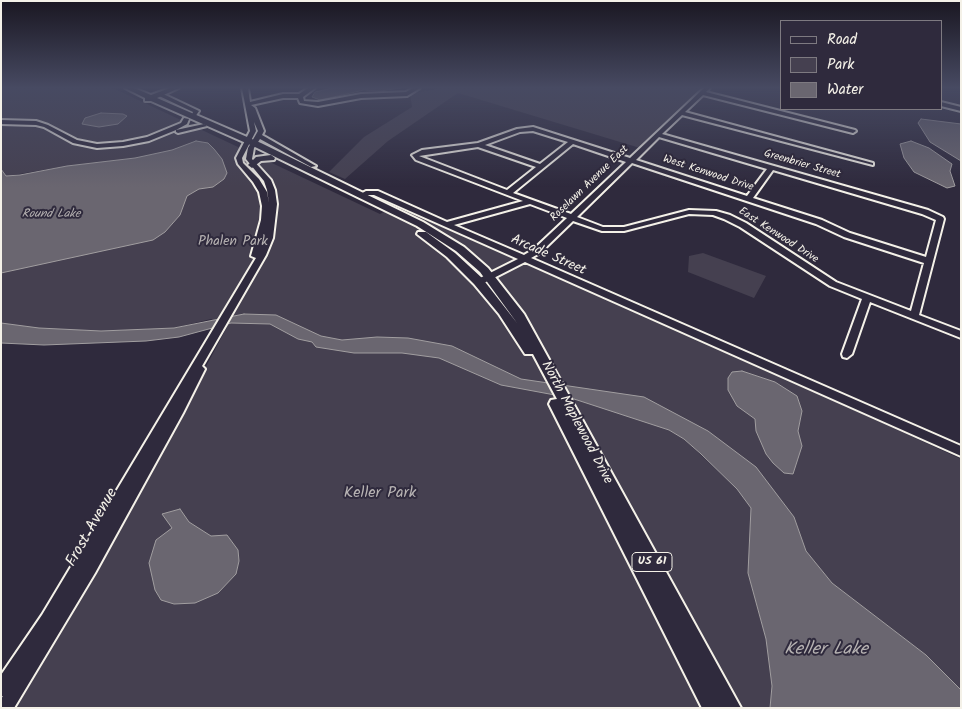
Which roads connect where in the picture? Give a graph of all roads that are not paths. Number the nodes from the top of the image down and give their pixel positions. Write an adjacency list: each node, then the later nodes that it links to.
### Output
1 (186, 121): 10 (street)
2 (196, 121): 9 (main road, Arcade Street / US 61)
3 (200, 121): 13 (main road, Arcade Street / US 61)
4 (250, 121): 13 (street)
5 (673, 121): 12 (street, Roselawn Avenue East)
6 (711, 121): 18 (street)
7 (817, 121): 11 (street)
8 (1, 122): 10 (street)
9 (204, 126): 10 (street); 13 (main road, Arcade Street / US 61)
10 (173, 131)
11 (853, 131)
12 (658, 135): 17 (street, Roselawn Avenue East); 21 (street, Greenbrier Street)
13 (252, 141): 16 (main road, Arcade Street / US 61); 19 (street); 22 (main road, Arcade Street / US 61); 31 (street, Frost Avenue)
14 (572, 142): 15 (street, West Kenwood Drive); 17 (street, West Kenwood Drive); 20 (street)
15 (479, 145): 20 (street); 23 (street, East Kenwood Drive)
16 (271, 158): 19 (main road); 22 (main road, Arcade Street / US 61)
17 (631, 161): 25 (street, West Kenwood Drive); 27 (street, Roselawn Avenue East)
18 (871, 164)
19 (252, 165): 31 (street, Frost Avenue)
20 (541, 167): 23 (street)
21 (771, 168): 25 (street); 30 (street, Greenbrier Street)
22 (316, 174): 24 (main road, Arcade Street / US 61)
23 (507, 194): 26 (street, East Kenwood Drive)
24 (359, 198): 28 (street, Arcade Street); 32 (main road, North Maplewood Drive / US 61); 33 (main road, North Maplewood Drive / US 61)
25 (748, 199): 30 (street, West Kenwood Drive)
26 (529, 202): 27 (street, East Kenwood Drive); 28 (street)
27 (571, 219): 29 (street, Roselawn Avenue East); 34 (street, East Kenwood Drive)
28 (445, 225): 29 (street, Arcade Street)
29 (524, 260): 32 (street, Roselawn Avenue East); 41 (street, Arcade Street)
30 (928, 261): 35 (street)
31 (256, 264): 38 (street, Frost Avenue)
32 (490, 277): 33 (street, Roselawn Avenue East); 39 (main road, North Maplewood Drive / US 61)
33 (479, 282): 39 (main road, North Maplewood Drive / US 61)
34 (867, 299): 35 (street, East Kenwood Drive); 37 (street)
35 (914, 316): 36 (street, East Kenwood Drive)
36 (961, 335)
37 (847, 354)
38 (201, 361): 42 (street, Frost Avenue); 43 (street, Frost Avenue)
39 (542, 367): 40 (main road, North Maplewood Drive / US 61)
40 (567, 415): 44 (main road, North Maplewood Drive / US 61); 45 (main road, North Maplewood Drive / US 61)
41 (961, 451)
42 (1, 689)
43 (5, 708)
44 (713, 708)
45 (730, 708)

